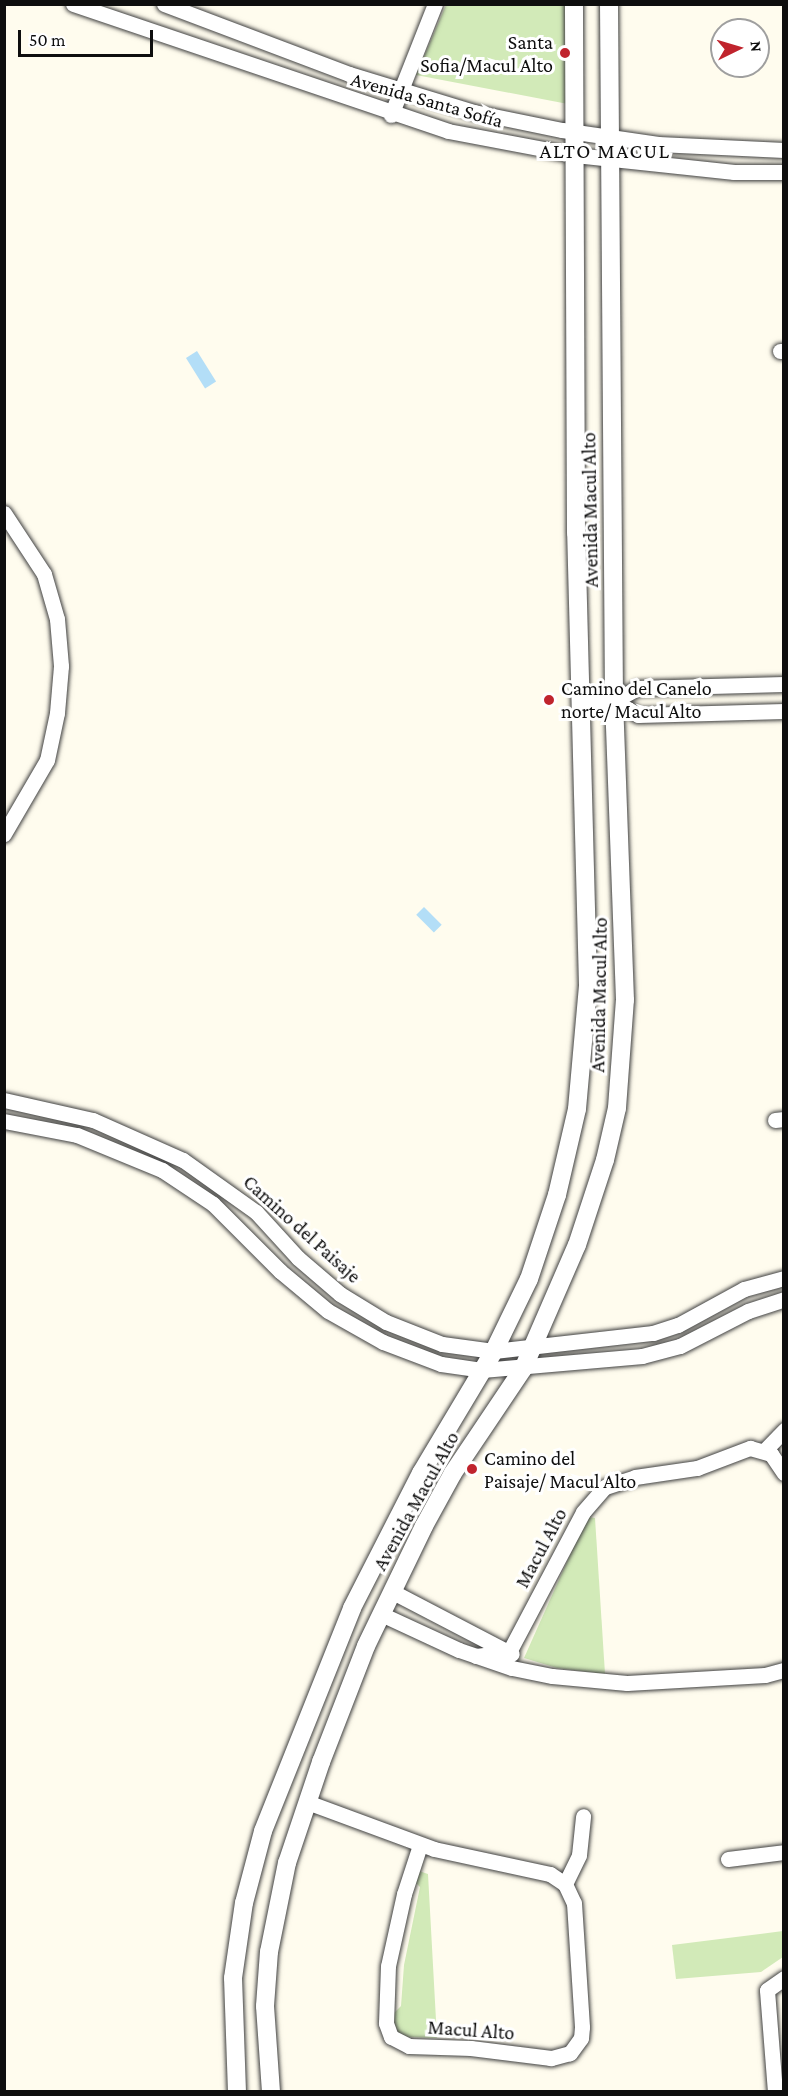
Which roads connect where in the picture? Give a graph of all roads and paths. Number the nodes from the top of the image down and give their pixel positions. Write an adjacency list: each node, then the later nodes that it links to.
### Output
1 (73, 4): 7 (street, Avenida Santa Sofía)
2 (164, 4): 6 (street, Avenida Santa Sofía)
3 (435, 4): 6 (street)
4 (574, 4): 8 (street, Avenida Macul Alto)
5 (609, 4): 9 (street, Avenida Macul Alto)
6 (399, 91): 7 (street); 8 (street, Avenida Santa Sofía)
7 (391, 115): 11 (street, Avenida Santa Sofía)
8 (575, 132): 9 (street, Avenida Santa Sofía); 11 (street, Avenida Macul Alto)
9 (610, 137): 10 (street, Avenida Santa Sofía); 12 (street, Avenida Macul Alto)
10 (783, 150)
11 (575, 155): 12 (street, Avenida Santa Sofía); 17 (street, Avenida Macul Alto)
12 (610, 158): 13 (street, Avenida Santa Sofía); 16 (street, Avenida Macul Alto)
13 (783, 172)
14 (4, 513): 19 (street)
15 (783, 684): 16 (street)
16 (614, 701): 17 (street); 18 (street); 24 (street, Avenida Macul Alto)
17 (579, 702): 25 (street, Avenida Macul Alto)
18 (783, 711)
19 (4, 834)
20 (4, 1100): 25 (street, Camino del Paisaje)
21 (4, 1121): 27 (street, Camino del Paisaje)
22 (783, 1278): 24 (street, Camino del Paisaje)
23 (783, 1299): 26 (street, Camino del Paisaje)
24 (533, 1347): 25 (street, Camino del Paisaje); 26 (street, Avenida Macul Alto)
25 (494, 1351): 27 (street, Avenida Macul Alto)
26 (523, 1368): 27 (street, Camino del Paisaje); 31 (street, Avenida Macul Alto)
27 (482, 1370): 44 (street, Avenida Macul Alto)
28 (783, 1430): 29 (street)
29 (765, 1450): 30 (street); 33 (street, Macul Alto)
30 (783, 1473)
31 (392, 1591): 32 (street, Avenida Macul Alto); 33 (street)
32 (381, 1614): 34 (street); 37 (street, Avenida Macul Alto)
33 (509, 1652): 34 (street); 36 (street)
34 (476, 1656): 36 (street)
35 (783, 1670): 36 (street)
36 (538, 1674)
37 (307, 1802): 39 (street); 45 (street, Avenida Macul Alto)
38 (583, 1816): 42 (street)
39 (420, 1845): 42 (street); 42 (street, Macul Alto)
40 (783, 1852): 41 (street)
41 (728, 1859)
42 (566, 1884)
43 (783, 1978): 46 (street)
44 (237, 2091)
45 (271, 2091)
46 (775, 2091)

